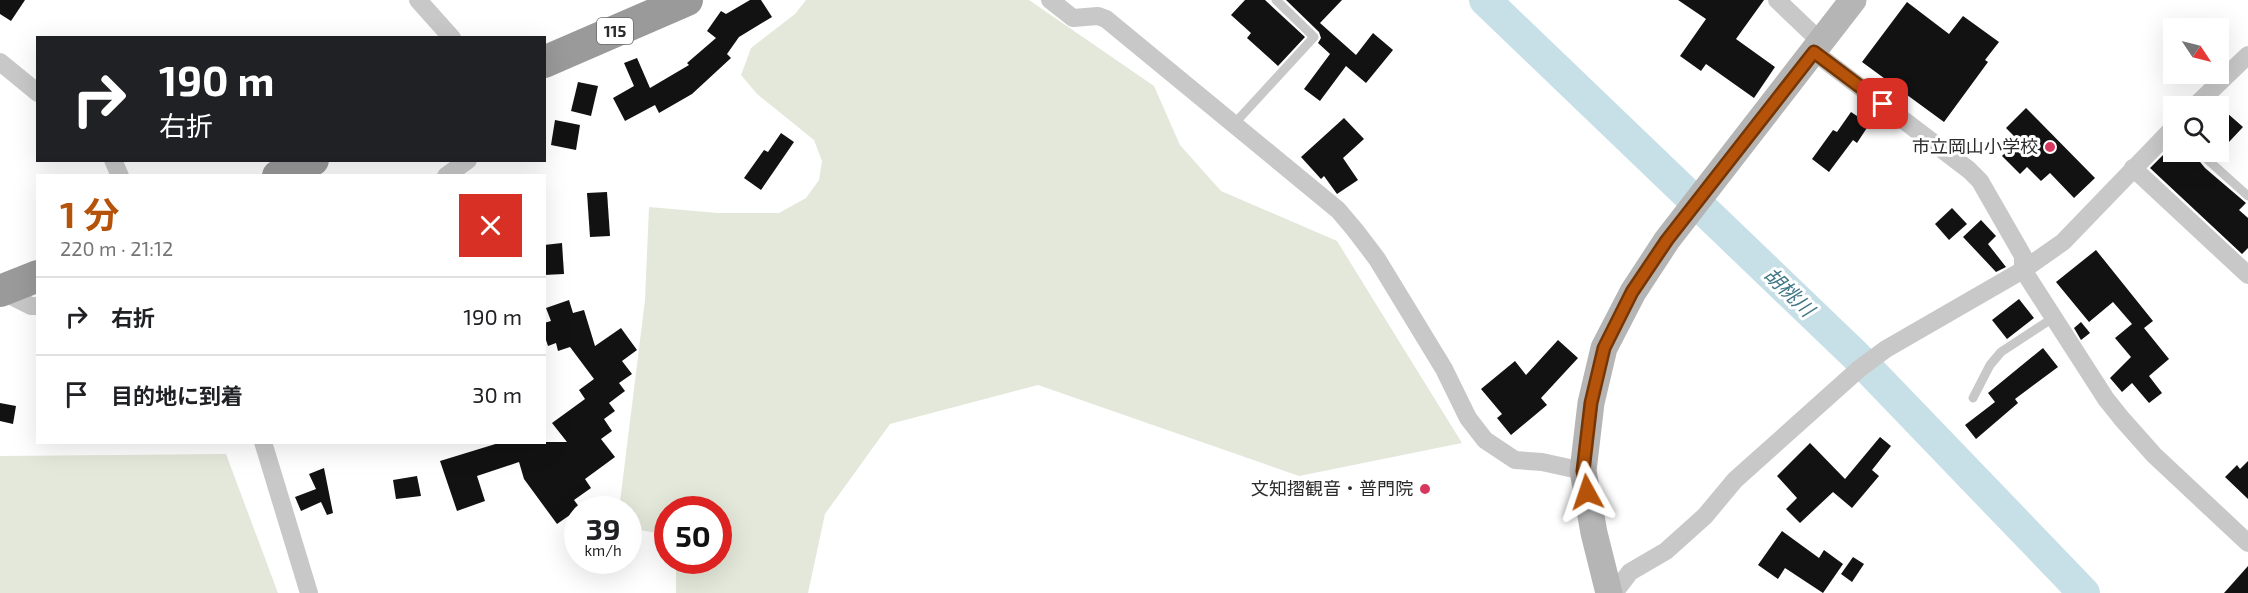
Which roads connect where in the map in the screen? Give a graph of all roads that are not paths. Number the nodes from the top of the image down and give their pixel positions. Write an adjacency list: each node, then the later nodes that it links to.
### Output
1 (418, 0): 8 (street)
2 (687, 0): 7 (highway, 115)
3 (1050, 0): 15 (street)
4 (1276, 0): 15 (lane)
5 (1777, 0): 9 (street)
6 (1853, 0): 9 (main road)
7 (656, 6): 12 (highway, 115)
8 (450, 36)
9 (1818, 47): 24 (street); 32 (main road)
10 (2248, 55): 14 (street)
11 (0, 62): 13 (street)
12 (546, 62)
13 (36, 91)
14 (2205, 96)
15 (1234, 124): 32 (street)
16 (2163, 138): 20 (street)
17 (310, 162): 21 (highway)
18 (465, 162): 22 (street)
19 (2210, 162): 23 (lane)
20 (2133, 168): 24 (street); 25 (street)
21 (282, 174)
22 (449, 174)
23 (2248, 196)
24 (2023, 270): 29 (street); 36 (street)
25 (2248, 275)
26 (36, 277): 27 (highway)
27 (0, 291): 28 (street)
28 (36, 306)
29 (2053, 318): 30 (lane); 33 (street)
30 (1973, 398)
31 (264, 444): 34 (street)
32 (1583, 471): 35 (main road)
33 (2248, 543)
34 (309, 593)
35 (1609, 593)
36 (1614, 593)

